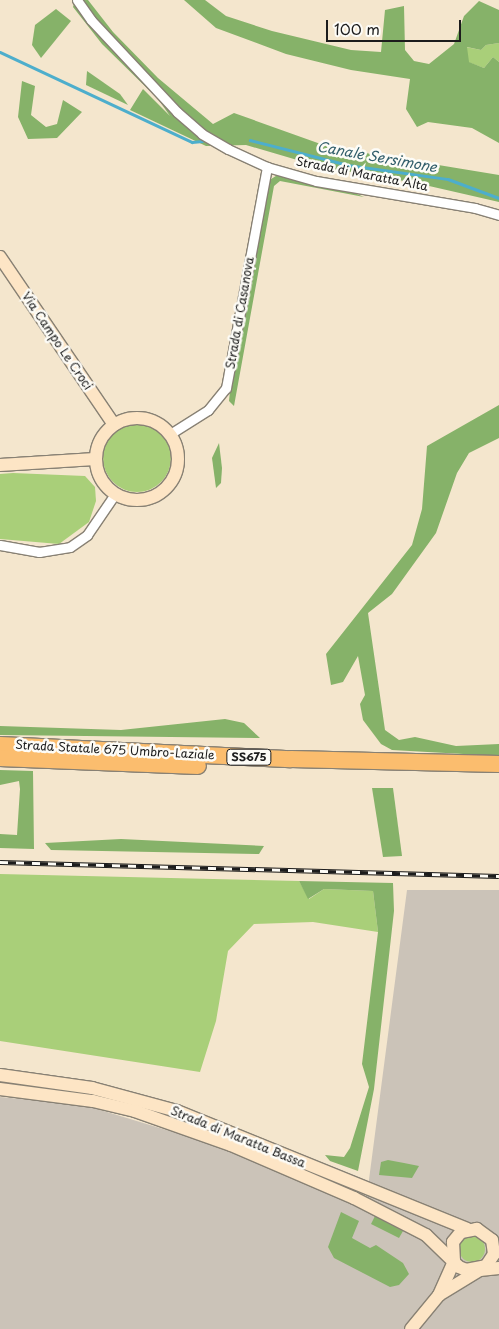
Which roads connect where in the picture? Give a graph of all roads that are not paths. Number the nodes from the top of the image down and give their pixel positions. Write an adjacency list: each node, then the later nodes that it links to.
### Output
1 (77, 0): 2 (street, Strada di Maratta Alta)
2 (267, 167): 3 (street, Strada di Maratta Alta); 6 (street, Strada di Casanova)
3 (499, 215)
4 (0, 257): 5 (main road, Via Campo Le Croci)
5 (114, 424): 6 (main road); 7 (main road)
6 (170, 434): 9 (main road)
7 (95, 459): 8 (main road); 9 (main road)
8 (0, 465)
9 (115, 494): 10 (street)
10 (0, 545)
11 (0, 745): 13 (highway, Strada Statale 675 Umbro-Laziale / SS675)
12 (0, 758): 14 (highway, Strada Statale 675 Umbro-Laziale / SS675)
13 (499, 764)
14 (499, 775)
15 (0, 1075): 17 (main road, Strada di Maratta Bassa)
16 (0, 1089): 19 (main road, Strada di Maratta Bassa)
17 (466, 1229): 18 (main road); 19 (main road)
18 (493, 1234): 21 (main road)
19 (454, 1261): 21 (main road); 22 (main road)
20 (499, 1268): 21 (main road)
21 (480, 1270): 22 (main road)
22 (439, 1295): 23 (main road)
23 (411, 1329)

